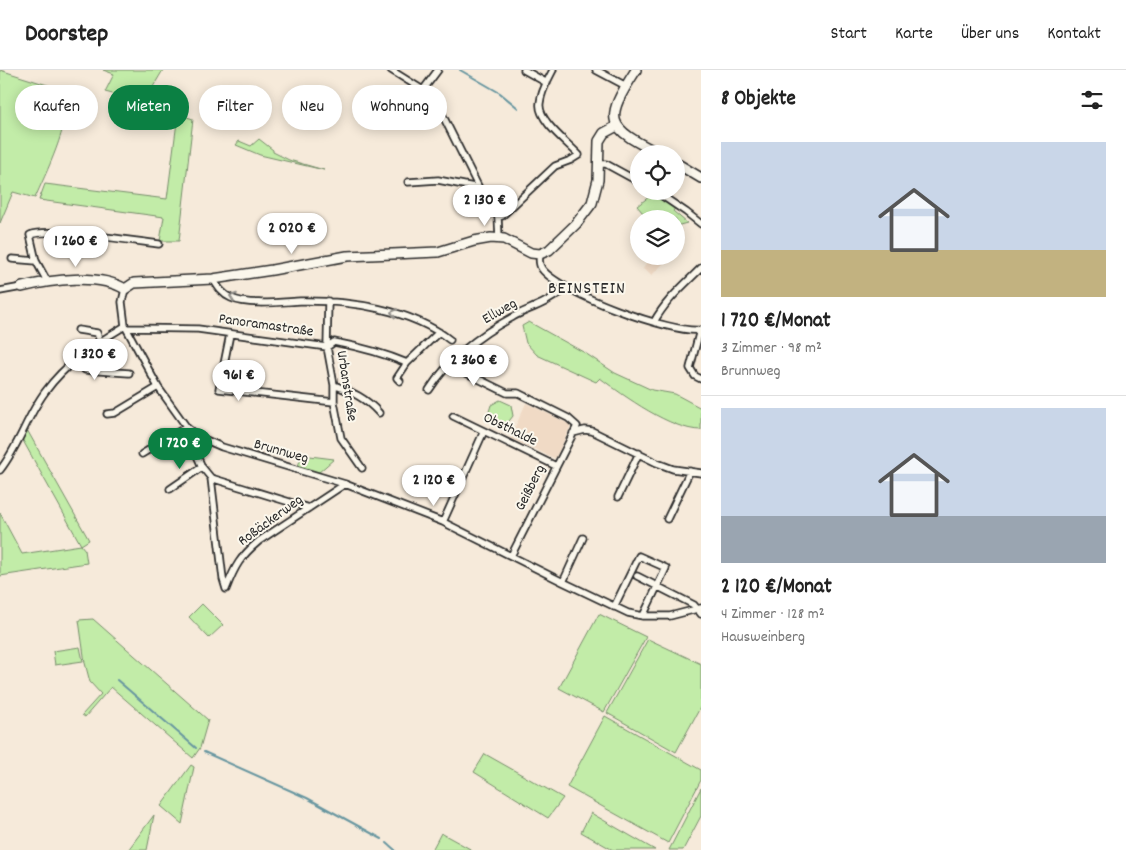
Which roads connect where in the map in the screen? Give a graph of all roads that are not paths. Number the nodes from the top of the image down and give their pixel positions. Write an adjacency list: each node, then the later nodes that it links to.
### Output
1 (391, 70): 8 (street)
2 (438, 70): 9 (street)
3 (524, 70): 7 (street)
4 (553, 70): 7 (street)
5 (596, 70): 10 (street)
6 (636, 70): 10 (street)
7 (547, 83): 21 (street)
8 (415, 85)
9 (427, 85)
10 (626, 86): 12 (street)
11 (447, 124): 19 (street)
12 (617, 126): 13 (street); 14 (street)
13 (643, 145)
14 (598, 164): 16 (street); 25 (street)
15 (685, 168): 17 (street)
16 (630, 177)
17 (701, 178)
18 (408, 182): 19 (street)
19 (479, 188): 21 (street)
20 (668, 200): 22 (street)
21 (498, 217): 23 (street)
22 (701, 224)
23 (499, 238): 25 (street); 29 (street)
24 (159, 244): 27 (street)
25 (540, 254): 32 (street)
26 (12, 259): 27 (street)
27 (36, 261): 30 (street)
28 (701, 268): 36 (street)
29 (213, 279): 33 (street); 35 (street, one-way to 29)
30 (47, 281): 31 (street); 33 (street)
31 (22, 287): 34 (street)
32 (568, 288): 36 (street); 47 (street, Ellweg)
33 (125, 289): 37 (street, Brunnweg)
34 (0, 291)
35 (328, 301): 40 (street, one-way to 35); 44 (street, Urbanstraße)
36 (654, 322): 39 (street)
37 (126, 327): 41 (street, Panoramastraße); 43 (street); 52 (street, Brunnweg)
38 (78, 330): 43 (street)
39 (700, 330): 49 (street)
40 (439, 332): 42 (street); 46 (street)
41 (230, 334): 44 (street, Panoramastraße); 54 (street)
42 (450, 340)
43 (100, 341): 45 (street)
44 (327, 347): 46 (street, Panoramastraße); 51 (street, Urbanstraße)
45 (74, 360): 48 (street); 66 (street)
46 (407, 363): 50 (street)
47 (450, 365): 53 (street, Ellweg); 60 (street)
48 (129, 373)
49 (701, 380)
50 (400, 381)
51 (334, 385): 54 (street, Urbanstraße); 55 (street)
52 (158, 387): 56 (street); 58 (street, Brunnweg)
53 (429, 390)
54 (334, 402): 65 (street, Urbanstraße)
55 (379, 412)
56 (107, 414)
57 (453, 416): 59 (street, Obsthalde)
58 (186, 427): 61 (street); 64 (street, Brunnweg); 70 (street, Brunnweg)
59 (484, 431): 63 (street, Obsthalde); 75 (street)
60 (573, 433): 62 (street); 63 (street, Geißberg)
61 (142, 454)
62 (639, 454): 67 (street); 72 (street)
63 (556, 466): 77 (street, Geißberg)
64 (202, 467): 69 (street, Brunnweg); 71 (street)
65 (362, 468)
66 (0, 470)
67 (690, 472): 68 (street); 74 (street)
68 (701, 473)
69 (211, 478): 73 (street); 79 (street)
70 (345, 484): 73 (street, Roßäckerweg); 75 (street, Brunnweg)
71 (170, 489)
72 (618, 497)
73 (309, 508): 78 (street, Roßäckerweg)
74 (666, 519)
75 (443, 522): 77 (street, Brunnweg)
76 (583, 538): 81 (street)
77 (511, 556): 81 (street, Brunnweg)
78 (233, 570): 79 (street); 79 (street, Roßäckerweg)
79 (222, 573)
80 (637, 576): 82 (street)
81 (562, 582): 83 (street, Brunnweg)
82 (657, 586): 83 (street); 84 (street); 85 (street)
83 (614, 607): 85 (street, Brunnweg)
84 (700, 610): 85 (street, Brunnweg)
85 (643, 616)

